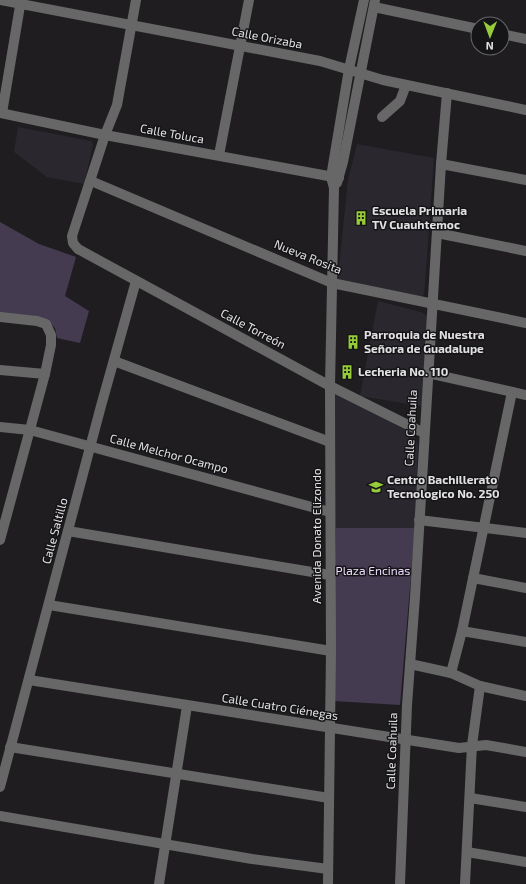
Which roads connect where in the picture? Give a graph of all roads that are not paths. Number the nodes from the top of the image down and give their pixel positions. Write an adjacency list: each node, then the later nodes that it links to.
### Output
1 (0, 0): 5 (street, Calle Orizaba)
2 (136, 0): 7 (street)
3 (249, 0): 11 (street)
4 (364, 0): 12 (street, Avenida Donato Elizondo)
5 (21, 2): 7 (street, Calle Orizaba); 17 (street)
6 (374, 4): 8 (street); 13 (street, Avenida Donato Elizondo)
7 (132, 25): 11 (street, Calle Orizaba); 19 (street)
8 (470, 27)
9 (510, 36): 10 (street)
10 (526, 39)
11 (241, 46): 12 (street, Calle Orizaba); 20 (street)
12 (349, 69): 13 (street, Calle Orizaba); 22 (street, Avenida Donato Elizondo)
13 (360, 73): 14 (street, Calle Orizaba); 22 (street, Avenida Donato Elizondo)
14 (406, 85): 15 (street, Calle Orizaba); 18 (street)
15 (447, 93): 16 (street, Calle Orizaba); 21 (street, Calle Coahuila)
16 (526, 110)
17 (1, 113): 19 (street, Calle Toluca)
18 (382, 117)
19 (105, 135): 20 (street, Calle Toluca); 24 (street)
20 (219, 156): 22 (street, Calle Toluca)
21 (441, 164): 23 (street); 25 (street, Calle Coahuila)
22 (335, 177): 28 (street, Avenida Donato Elizondo)
23 (526, 180)
24 (91, 181): 27 (street, Calle Torreón); 28 (street, Nueva Rosita)
25 (437, 233): 26 (street); 29 (street, Calle Coahuila)
26 (526, 251)
27 (136, 281): 32 (street, Calle Saltillo); 36 (street, Calle Torreón)
28 (332, 283): 29 (street, Nueva Rosita); 36 (street, Avenida Donato Elizondo)
29 (432, 305): 31 (street, Nueva Rosita); 34 (street, Calle Coahuila)
30 (0, 317): 35 (street)
31 (526, 323)
32 (114, 361): 42 (street); 43 (street, Calle Saltillo)
33 (0, 370): 35 (street)
34 (428, 373): 37 (street); 41 (street, Calle Coahuila)
35 (45, 374): 40 (street)
36 (330, 386): 41 (street, Calle Torreón); 42 (street, Avenida Donato Elizondo)
37 (512, 392): 38 (street); 46 (street)
38 (526, 394)
39 (0, 427): 40 (street, Calle Melchor Ocampo)
40 (30, 430): 43 (street, Calle Melchor Ocampo); 49 (street)
41 (424, 433): 45 (street, Calle Coahuila)
42 (330, 442): 44 (street, Avenida Donato Elizondo)
43 (91, 446): 44 (street, Calle Melchor Ocampo); 47 (street, Calle Saltillo)
44 (330, 512): 50 (street, Avenida Donato Elizondo)
45 (420, 520): 46 (street); 57 (street, Calle Coahuila)
46 (484, 528): 48 (street); 51 (street)
47 (68, 531): 50 (street); 53 (street, Calle Saltillo)
48 (526, 533)
49 (0, 540)
50 (330, 575): 56 (street, Avenida Donato Elizondo)
51 (473, 578): 52 (street); 54 (street)
52 (526, 588)
53 (49, 605): 56 (street); 59 (street, Calle Saltillo)
54 (462, 631): 55 (street); 58 (street)
55 (526, 642)
56 (331, 651): 63 (street, Avenida Donato Elizondo)
57 (410, 664): 58 (street); 64 (street, Calle Coahuila)
58 (451, 673): 60 (street)
59 (29, 680): 62 (street, Calle Cuatro Ciénegas); 66 (street, Calle Saltillo)
60 (480, 686): 61 (street); 65 (street)
61 (526, 696)
62 (187, 706): 63 (street, Calle Cuatro Ciénegas); 68 (street)
63 (330, 728): 64 (street, Calle Cuatro Ciénegas); 70 (street, Avenida Donato Elizondo)
64 (405, 740): 65 (street, Calle Cuatro Ciénegas); 80 (street, Calle Coahuila)
65 (472, 745): 67 (street, Calle Cuatro Ciénegas); 71 (street)
66 (10, 747): 68 (street); 69 (street, Calle Saltillo)
67 (526, 752)
68 (177, 774): 70 (street); 74 (street)
69 (0, 788)
70 (329, 798): 77 (street, Avenida Donato Elizondo)
71 (470, 798): 72 (street); 75 (street)
72 (526, 807)
73 (0, 816): 74 (street)
74 (166, 844): 77 (street); 78 (street)
75 (467, 852): 76 (street); 81 (street)
76 (526, 862)
77 (328, 869): 79 (street, Avenida Donato Elizondo)
78 (159, 884)
79 (328, 884)
80 (400, 884)
81 (465, 884)

